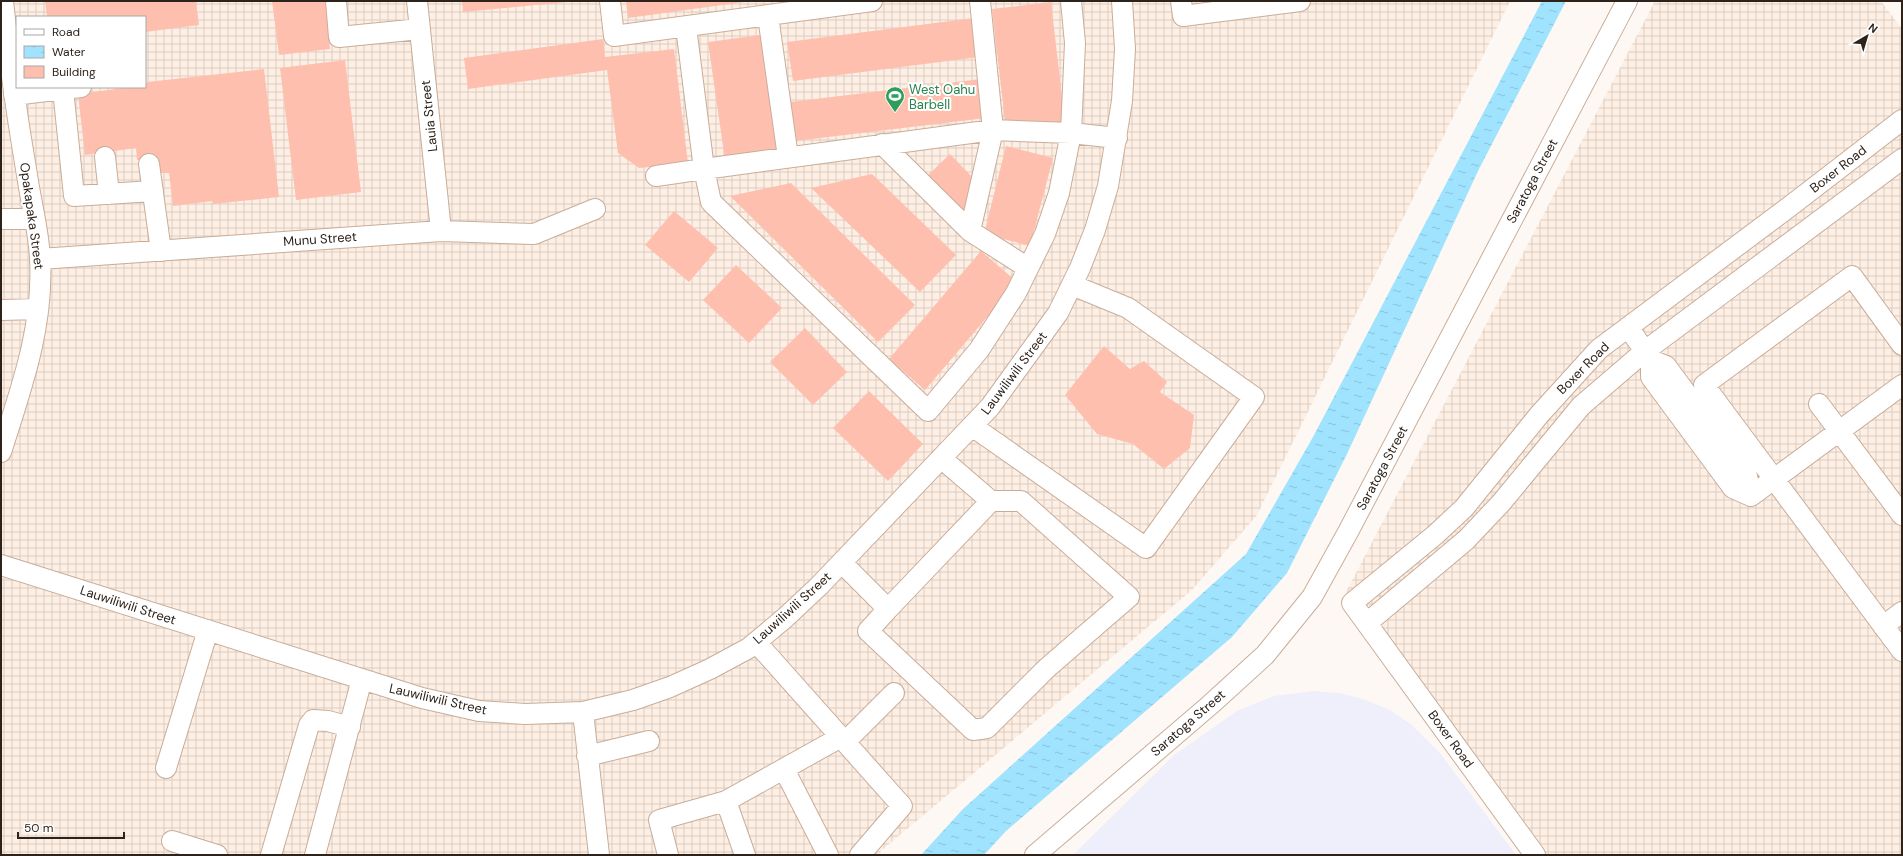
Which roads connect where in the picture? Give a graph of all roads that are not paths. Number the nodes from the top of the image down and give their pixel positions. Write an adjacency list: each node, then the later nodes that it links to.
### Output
1 (3, 1): 17 (street, Opakapaka Street)
2 (336, 1): 15 (street)
3 (417, 1): 15 (street, Lauia Street)
4 (610, 1): 14 (street)
5 (872, 1): 12 (street)
6 (980, 1): 19 (street)
7 (1070, 1): 20 (street)
8 (1122, 1): 21 (street, Lauwiliwili Street)
9 (1181, 1): 10 (street)
10 (1300, 1)
11 (1626, 1): 82 (street, Saratoga Street)
12 (824, 4): 13 (street)
13 (768, 16): 14 (street); 24 (street)
14 (686, 27): 27 (street)
15 (420, 30): 34 (street, Lauia Street)
16 (72, 88): 17 (street); 30 (street)
17 (14, 95): 33 (street, Opakapaka Street)
18 (1902, 120): 42 (street, Boxer Road)
19 (993, 130): 20 (street); 22 (street); 35 (street)
20 (1070, 134): 21 (street); 38 (street)
21 (1117, 138): 39 (street, Lauwiliwili Street)
22 (882, 144): 24 (street); 35 (street)
23 (105, 157): 30 (street)
24 (788, 157): 27 (street)
25 (1902, 158): 44 (street, Boxer Road)
26 (149, 164): 29 (street)
27 (704, 169): 28 (street); 38 (street)
28 (656, 176)
29 (153, 191): 30 (street); 36 (street)
30 (109, 194)
31 (595, 209): 34 (street, Munu Street)
32 (1, 219): 33 (street)
33 (34, 219): 37 (street, Opakapaka Street)
34 (441, 231): 36 (street, Munu Street)
35 (970, 231): 38 (street)
36 (161, 250): 37 (street, Munu Street)
37 (40, 259): 40 (street, Opakapaka Street)
38 (1028, 268)
39 (1072, 284): 47 (street, Lauwiliwili Street); 47 (street)
40 (38, 308): 41 (street); 49 (street, Opakapaka Street)
41 (1, 310)
42 (1628, 327): 44 (street); 58 (street, Boxer Road)
43 (1902, 343): 51 (street)
44 (1648, 355): 51 (street); 58 (street, Boxer Road)
45 (1902, 385): 48 (street)
46 (1819, 404): 48 (street)
47 (972, 426): 50 (street, Lauwiliwili Street)
48 (1840, 430): 51 (street); 53 (street)
49 (1, 452)
50 (941, 458): 52 (street); 54 (street, Lauwiliwili Street)
51 (1773, 478): 59 (street)
52 (991, 501): 56 (street); 56 (street)
53 (1902, 515)
54 (842, 562): 56 (street); 61 (street, Lauwiliwili Street)
55 (1, 565): 60 (street, Lauwiliwili Street)
56 (888, 609)
57 (1902, 612): 59 (street)
58 (1367, 623): 83 (street, Boxer Road)
59 (1883, 626): 62 (street)
60 (208, 630): 63 (street, Lauwiliwili Street); 70 (street)
61 (756, 642): 65 (street, Lauwiliwili Street); 67 (street)
62 (1902, 651)
63 (362, 679): 65 (street, Lauwiliwili Street); 66 (street)
64 (894, 693): 67 (street)
65 (583, 712): 69 (street)
66 (350, 727): 75 (street); 76 (street)
67 (843, 739): 71 (street); 81 (street)
68 (649, 741): 69 (street)
69 (588, 756): 77 (street)
70 (166, 768)
71 (784, 769): 72 (street); 80 (street)
72 (726, 801): 78 (street); 79 (street)
73 (172, 841): 74 (street)
74 (217, 855)
75 (271, 855)
76 (315, 855)
77 (599, 855)
78 (668, 855)
79 (745, 855)
80 (828, 855)
81 (860, 855)
82 (1034, 855)
83 (1535, 855)

